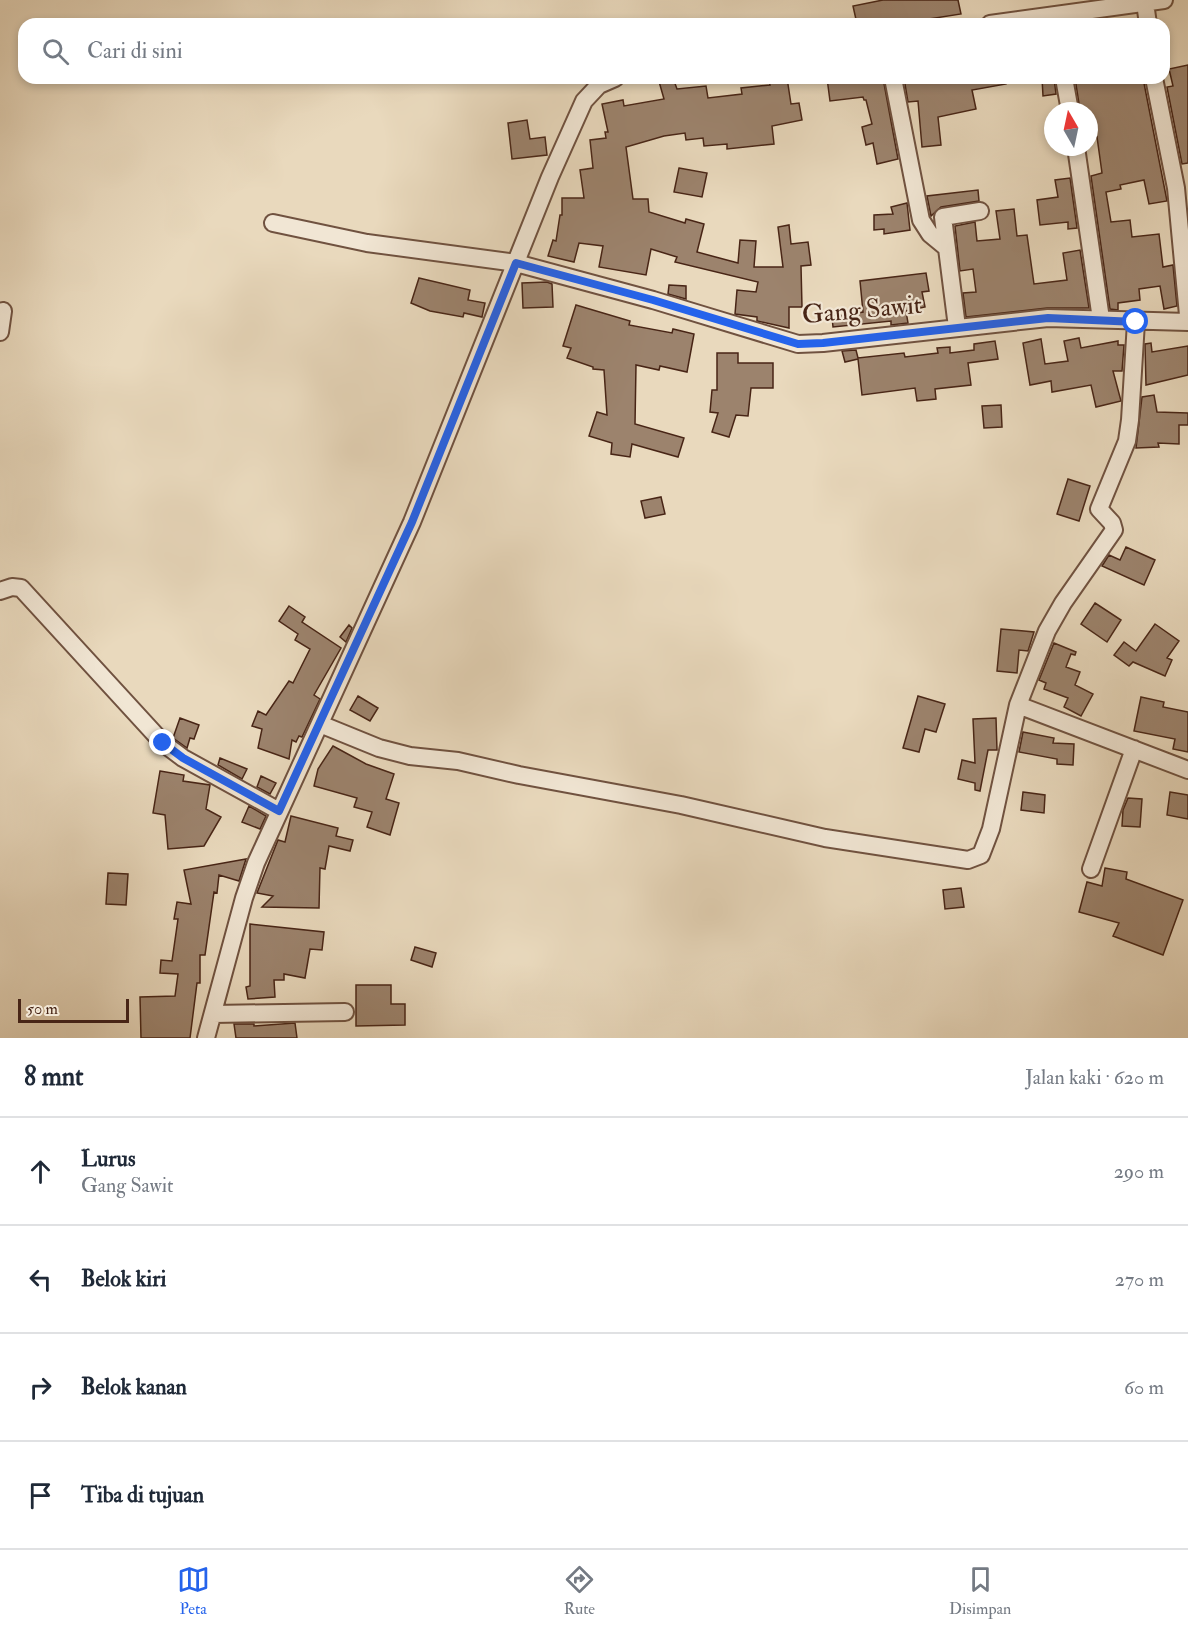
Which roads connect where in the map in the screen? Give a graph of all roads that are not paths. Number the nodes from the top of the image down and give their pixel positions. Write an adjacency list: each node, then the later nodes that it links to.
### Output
1 (1164, 0): 2 (street)
2 (1145, 3): 3 (street); 4 (street)
3 (1065, 18)
4 (1147, 18)
5 (601, 84): 14 (street)
6 (894, 84): 13 (street)
7 (1065, 84): 9 (street)
8 (1155, 84): 16 (street)
9 (1068, 102)
10 (1077, 156): 17 (street)
11 (980, 211): 13 (street)
12 (273, 223): 14 (street, Gang Sawit)
13 (947, 248): 20 (street)
14 (516, 263): 20 (street, Gang Sawit); 24 (street)
15 (3, 311): 21 (street)
16 (1188, 315)
17 (1101, 319): 18 (street, Gang Sawit); 20 (street, Gang Sawit)
18 (1136, 322): 19 (street, Gang Sawit); 23 (street)
19 (1188, 322)
20 (957, 327)
21 (0, 332)
22 (0, 591): 27 (street)
23 (1018, 705): 24 (street); 25 (street)
24 (320, 724): 27 (street)
25 (1134, 749): 26 (street); 28 (street)
26 (1188, 770)
27 (279, 811): 30 (street)
28 (1091, 869)
29 (345, 1012): 30 (street)
30 (213, 1014): 31 (street)
31 (206, 1038)

